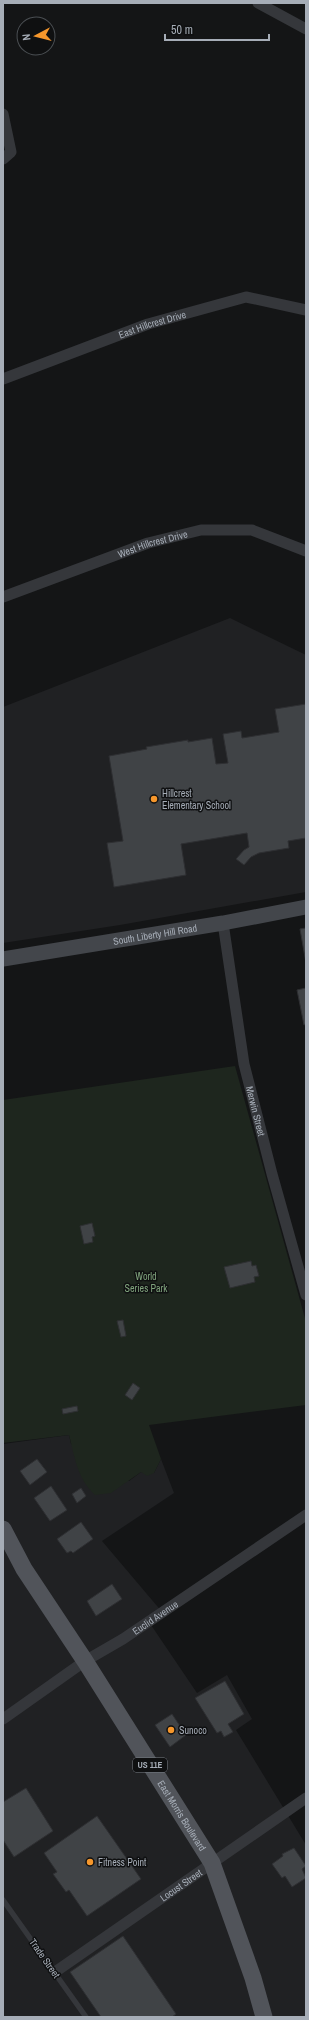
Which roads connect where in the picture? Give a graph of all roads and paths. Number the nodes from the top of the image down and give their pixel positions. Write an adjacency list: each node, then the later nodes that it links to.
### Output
1 (258, 3): 2 (street)
2 (306, 28)
3 (3, 114): 4 (street)
4 (3, 159)
5 (306, 310): 6 (street, East Hillcrest Drive)
6 (3, 379)
7 (306, 551): 8 (street, West Hillcrest Drive)
8 (3, 597)
9 (306, 907): 10 (street, South Liberty Hill Road)
10 (223, 923): 11 (street, South Liberty Hill Road); 12 (street, Merwin Street)
11 (3, 959)
12 (306, 1295)
13 (306, 1515): 15 (street, Euclid Avenue)
14 (3, 1529): 15 (main road, East Morris Boulevard / US 11E)
15 (84, 1661): 16 (street, Euclid Avenue); 18 (main road, East Morris Boulevard / US 11E)
16 (3, 1719)
17 (306, 1798): 18 (street, Locust Street)
18 (212, 1863): 20 (street, Locust Street); 22 (main road, East Morris Boulevard / US 11E)
19 (3, 1900): 20 (lane, Trade Street)
20 (55, 1972): 21 (lane, Trade Street)
21 (86, 2017)
22 (264, 2017)

